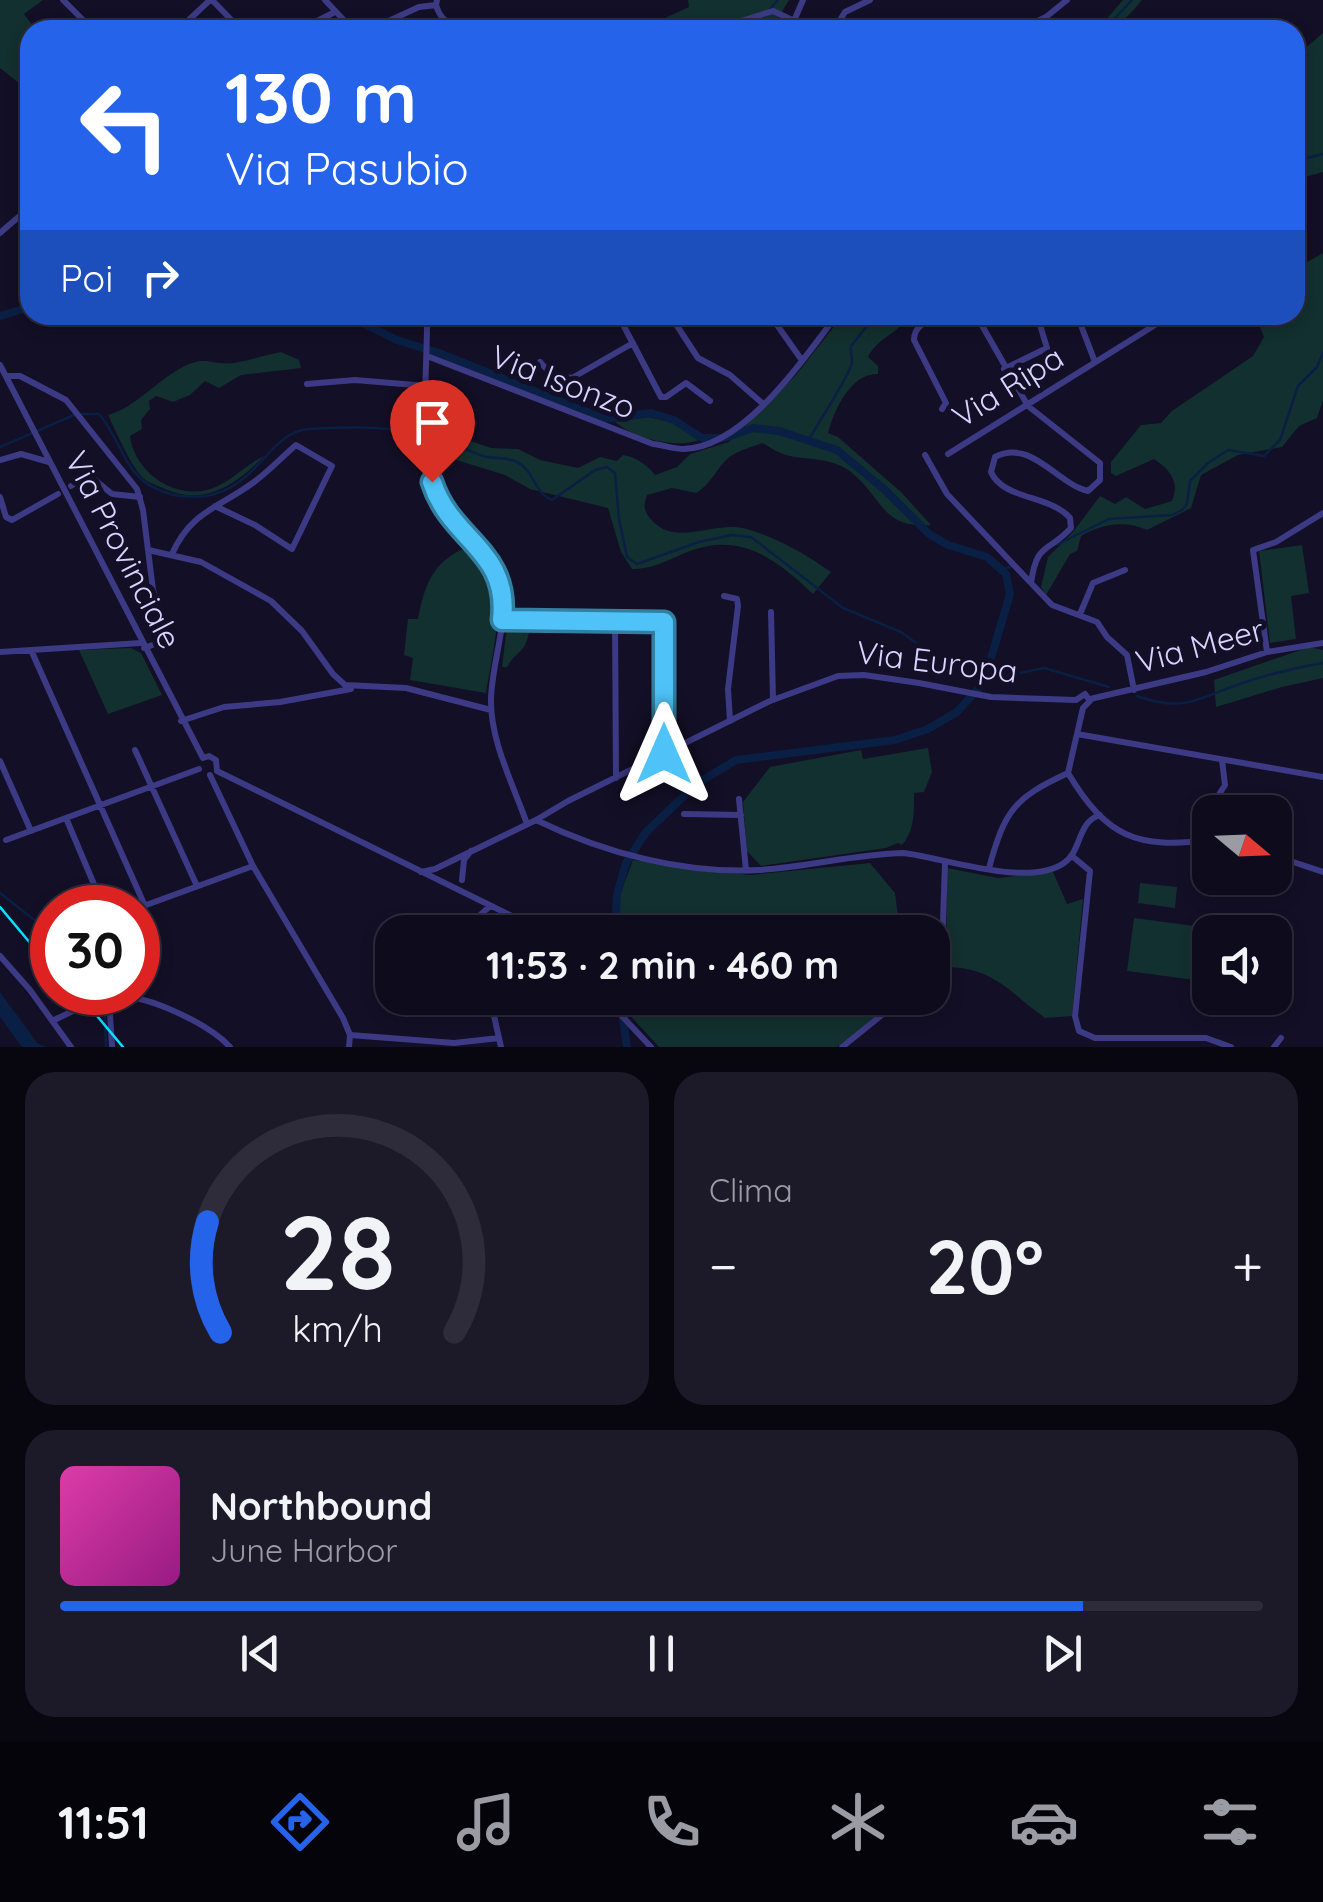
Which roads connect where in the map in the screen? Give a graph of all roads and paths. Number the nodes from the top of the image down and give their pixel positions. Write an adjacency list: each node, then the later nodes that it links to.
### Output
1 (63, 0): 10 (street)
2 (325, 0): 8 (street)
3 (802, 0): 9 (street)
4 (870, 0): 18 (street)
5 (1066, 0): 19 (street)
6 (207, 2): 11 (street); 12 (street)
7 (437, 3): 15 (street)
8 (334, 13): 13 (street); 14 (street)
9 (794, 18): 16 (street); 17 (street)
10 (84, 20)
11 (188, 20)
12 (229, 20)
13 (316, 20)
14 (342, 20)
15 (390, 20)
16 (744, 20)
17 (797, 20)
18 (840, 20)
19 (1040, 20)
20 (20, 216): 21 (street)
21 (0, 233)
22 (427, 325): 33 (street)
23 (624, 325): 32 (street)
24 (677, 325): 44 (street)
25 (777, 325): 34 (street)
26 (826, 325): 34 (street)
27 (921, 325): 46 (street)
28 (981, 325): 38 (street)
29 (1039, 325): 38 (street)
30 (1081, 325): 36 (street, Via Ripa)
31 (1155, 325): 36 (street, Via Ripa)
32 (633, 342): 35 (street); 43 (street)
33 (427, 356): 42 (street); 44 (street, Via Isonzo)
34 (801, 359): 44 (street)
35 (540, 362)
36 (1095, 362): 45 (street, Via Ripa)
37 (0, 365): 39 (street, Via Provinciale)
38 (1004, 369): 45 (street)
39 (8, 378): 40 (street); 50 (street, Via Provinciale); 54 (street)
40 (0, 382)
41 (307, 384): 42 (street)
42 (427, 386): 65 (street)
43 (710, 401)
44 (762, 404)
45 (1028, 406): 47 (street, Via Ripa); 60 (street)
46 (942, 409)
47 (948, 454)
48 (925, 455): 60 (street, Via Ripa)
49 (0, 460): 50 (street)
50 (50, 463): 67 (street, Via Provinciale)
51 (71, 486): 54 (street)
52 (58, 494): 53 (street)
53 (0, 496)
54 (140, 498): 57 (street)
55 (214, 506): 55 (street); 58 (street)
56 (1323, 513): 70 (street)
57 (148, 550): 58 (street); 67 (street)
58 (172, 554): 71 (street)
59 (1125, 570): 63 (street)
60 (1031, 583): 63 (street, Via Ripa)
61 (724, 596): 81 (street)
62 (771, 612): 76 (street)
63 (1080, 614): 73 (street, Via Ripa)
64 (615, 619): 65 (street); 84 (street); 92 (street)
65 (502, 620): 79 (street)
66 (1323, 643): 70 (street, Via Meer)
67 (142, 646): 68 (street); 80 (street, Via Provinciale)
68 (31, 650): 69 (street); 96 (street)
69 (0, 652)
70 (1267, 652): 73 (street, Via Meer)
71 (342, 683): 72 (street); 74 (street)
72 (354, 688): 74 (street); 79 (street)
73 (1134, 690): 75 (street, Via Meer)
74 (327, 694): 80 (street)
75 (1090, 699): 77 (street, Via Meer); 78 (street)
76 (773, 700): 77 (street, Via Europa); 81 (street, Via Europa)
77 (1076, 700): 78 (street)
78 (1083, 708): 82 (street)
79 (491, 710): 102 (street)
80 (181, 721): 85 (street, Via Provinciale)
81 (730, 722): 84 (street, Via Europa)
82 (1077, 734): 86 (street); 90 (street)
83 (135, 750): 93 (street)
84 (664, 754): 92 (street, Via Europa)
85 (202, 758): 88 (street); 89 (street, Via Provinciale)
86 (1222, 760): 91 (street); 94 (street)
87 (0, 761): 103 (street)
88 (199, 769): 89 (street); 93 (street)
89 (213, 773): 111 (street); 115 (street)
90 (1068, 773): 99 (street); 113 (street)
91 (1323, 777)
92 (616, 778): 101 (street, Via Europa)
93 (151, 787): 96 (street); 121 (street)
94 (1219, 795)
95 (739, 798): 98 (street)
96 (102, 806): 100 (street); 120 (street)
97 (684, 814): 98 (street)
98 (741, 815): 114 (street)
99 (1100, 815): 105 (street); 107 (street)
100 (66, 818): 103 (street); 119 (street)
101 (536, 820): 102 (street, Via Europa); 114 (street)
102 (527, 824): 106 (street, Via Europa)
103 (31, 831): 104 (street)
104 (6, 840)
105 (1192, 842)
106 (472, 850): 109 (street, Via Europa); 112 (street)
107 (1072, 856): 113 (street); 147 (street)
108 (1292, 862): 116 (street)
109 (445, 863): 112 (street); 115 (street); 118 (street)
110 (945, 864): 113 (street); 114 (street); 128 (street)
111 (253, 866): 121 (street); 137 (street)
112 (463, 868): 117 (street)
113 (989, 868)
114 (746, 870)
115 (421, 872): 118 (street)
116 (1323, 872)
117 (462, 880): 122 (street); 123 (street)
118 (440, 881): 122 (street)
119 (94, 885)
120 (133, 885)
121 (198, 886): 124 (street)
122 (453, 886): 123 (street)
123 (473, 897): 125 (street)
124 (160, 900)
125 (491, 906): 126 (street); 127 (street)
126 (479, 915)
127 (508, 915)
128 (943, 915)
129 (0, 956): 136 (street)
130 (160, 1008): 142 (street)
131 (66, 1015): 136 (street)
132 (107, 1015): 141 (street)
133 (494, 1015): 138 (street)
134 (621, 1015): 145 (street)
135 (881, 1015): 146 (street)
136 (54, 1020): 140 (street)
137 (350, 1034): 138 (street); 143 (street)
138 (499, 1038): 144 (street)
139 (1281, 1038): 148 (street)
140 (71, 1047)
141 (112, 1047)
142 (230, 1047)
143 (348, 1047)
144 (501, 1047)
145 (651, 1047)
146 (842, 1047)
147 (1231, 1047)
148 (1274, 1047)

